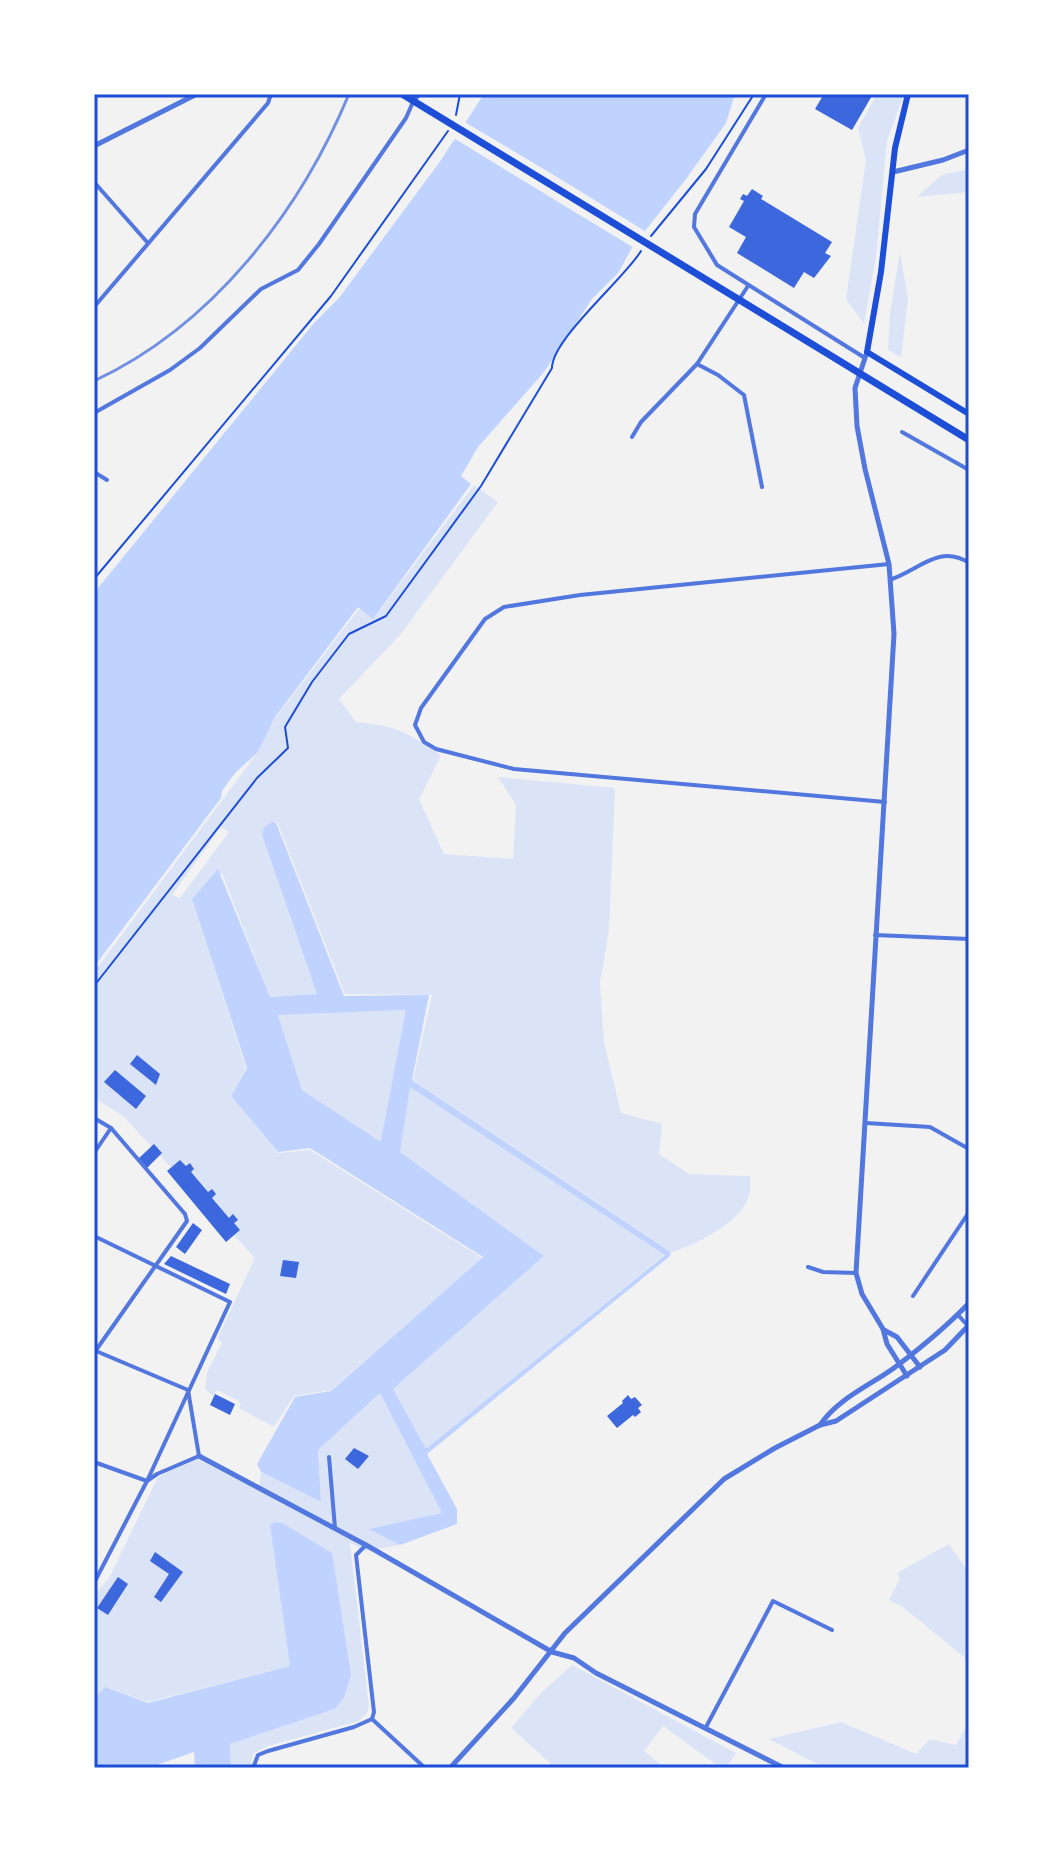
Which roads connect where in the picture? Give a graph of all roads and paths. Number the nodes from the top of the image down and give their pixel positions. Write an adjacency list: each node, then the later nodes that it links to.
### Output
1 (197, 94): 9 (street)
2 (271, 94): 13 (street)
3 (402, 94): 22 (highway)
4 (420, 94): 18 (street)
5 (460, 94): 29 (path)
6 (754, 94): 34 (path)
7 (766, 94): 14 (street)
8 (908, 94): 11 (main road)
9 (94, 146)
10 (969, 150): 11 (street)
11 (893, 172): 16 (main road)
12 (94, 182): 13 (street)
13 (147, 242): 15 (street)
14 (748, 286): 16 (street); 17 (street)
15 (94, 307)
16 (866, 355): 19 (main road); 28 (street)
17 (697, 364): 21 (street); 26 (street)
18 (94, 413)
19 (969, 414)
20 (902, 432): 23 (street)
21 (632, 437)
22 (969, 440)
23 (969, 470)
24 (94, 472): 25 (street)
25 (107, 480)
26 (762, 487)
27 (969, 563): 30 (street)
28 (889, 564): 30 (street); 31 (street)
29 (94, 579)
30 (892, 579): 31 (street)
31 (885, 802): 32 (street)
32 (875, 935): 33 (street); 36 (street)
33 (969, 939)
34 (94, 986)
35 (94, 1118): 37 (street)
36 (864, 1123): 38 (street); 44 (street)
37 (111, 1128): 39 (street); 42 (street)
38 (969, 1149)
39 (94, 1153)
40 (969, 1212): 45 (street)
41 (94, 1236): 42 (street)
42 (155, 1265): 50 (street); 55 (street)
43 (808, 1267): 44 (street)
44 (856, 1273): 49 (street)
45 (913, 1296)
46 (968, 1305): 47 (street)
47 (958, 1315): 48 (street); 51 (street)
48 (969, 1326): 53 (street)
49 (883, 1329): 51 (street); 52 (street)
50 (95, 1351): 55 (street)
51 (910, 1355): 52 (street); 53 (street)
52 (899, 1365): 54 (street); 56 (street)
53 (920, 1367): 54 (street)
54 (907, 1376): 56 (street)
55 (188, 1390): 57 (street); 60 (street)
56 (820, 1425): 65 (street)
57 (199, 1456): 60 (street); 61 (street)
58 (329, 1457): 61 (street)
59 (94, 1462): 60 (street)
60 (147, 1481): 63 (street)
61 (335, 1528): 62 (street)
62 (366, 1545): 65 (street); 66 (street)
63 (95, 1581)
64 (832, 1630): 67 (street)
65 (552, 1652): 67 (street); 70 (street)
66 (372, 1719): 68 (street); 69 (street)
67 (706, 1727): 71 (street)
68 (253, 1768)
69 (425, 1768)
70 (450, 1768)
71 (784, 1768)

